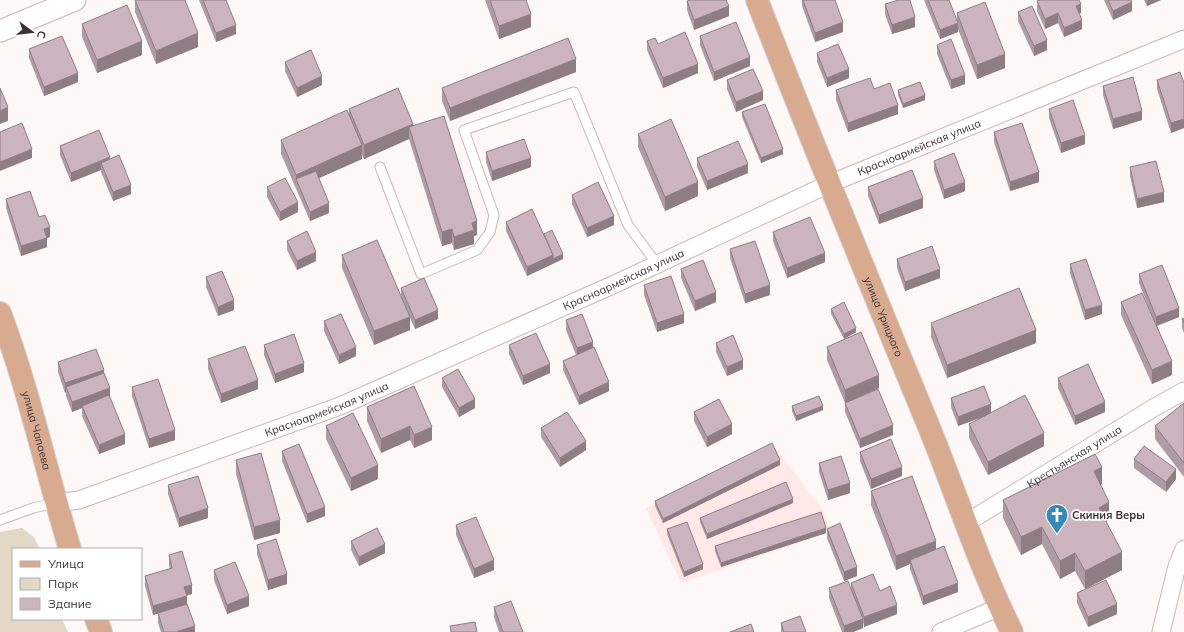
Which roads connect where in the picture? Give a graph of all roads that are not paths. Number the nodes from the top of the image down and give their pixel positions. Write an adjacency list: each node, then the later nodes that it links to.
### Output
1 (75, 0): 3 (street)
2 (757, 0): 6 (main road, улица Урицкого)
3 (0, 31)
4 (1184, 39): 6 (street, Красноармейская улица)
5 (380, 167): 7 (lane)
6 (829, 184): 7 (street, Красноармейская улица); 12 (main road, улица Урицкого)
7 (657, 264): 10 (street, Красноармейская улица)
8 (0, 313): 10 (main road, улица Чапаева)
9 (1184, 391): 12 (street, Крестьянская улица)
10 (56, 503): 11 (lane); 13 (main road, улица Чапаева)
11 (0, 520)
12 (966, 523): 15 (main road, улица Урицкого)
13 (70, 548)
14 (1184, 549): 20 (street)
15 (1000, 607): 18 (street); 19 (main road, улица Урицкого)
16 (96, 620): 17 (main road)
17 (102, 632)
18 (941, 632)
19 (1012, 632)
20 (1161, 632)

